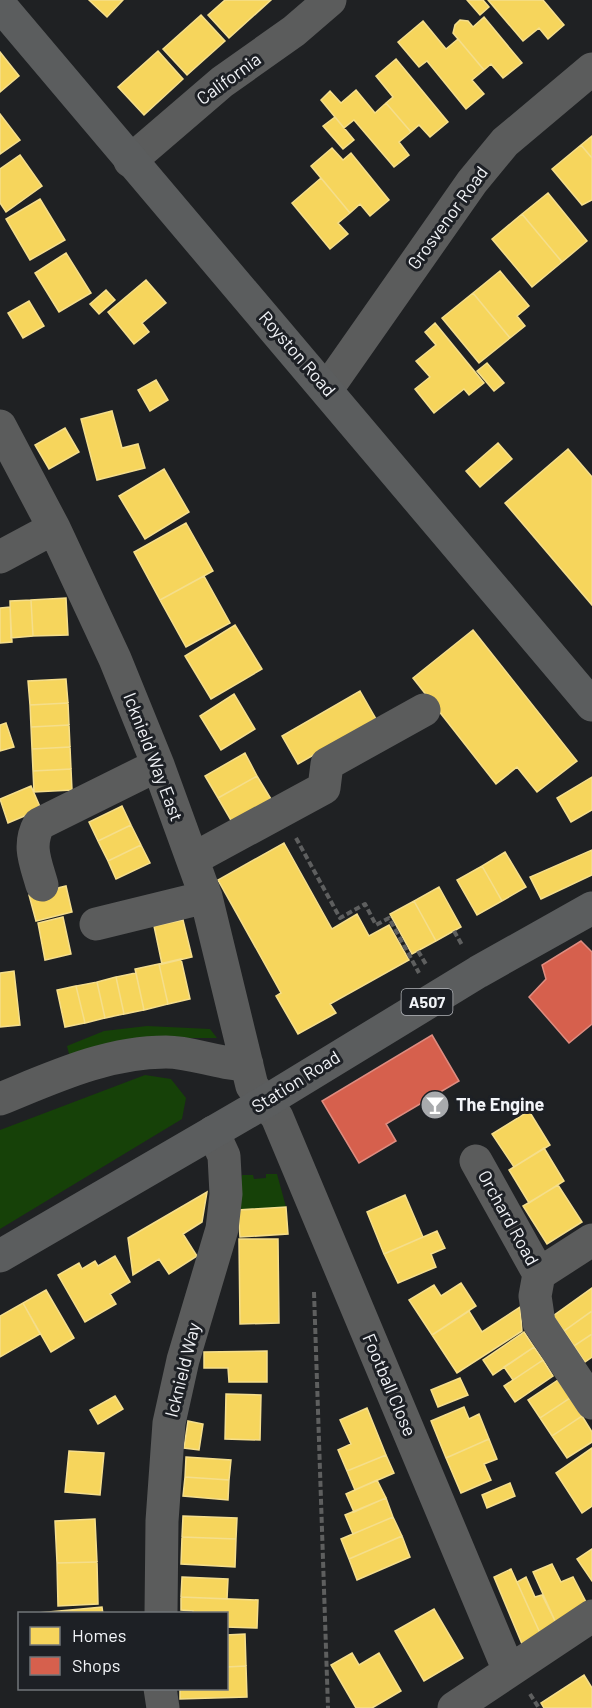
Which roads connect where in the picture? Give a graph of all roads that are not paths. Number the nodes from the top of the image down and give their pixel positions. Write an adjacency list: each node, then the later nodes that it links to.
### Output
1 (330, 0): 4 (street, California)
2 (0, 5): 4 (main road, Royston Road)
3 (592, 69): 5 (street, Grosvenor Road)
4 (130, 161): 5 (main road, Royston Road)
5 (327, 389): 9 (main road, Royston Road)
6 (0, 426): 7 (street, Icknield Way East)
7 (54, 528): 8 (street); 11 (street, Icknield Way East)
8 (0, 557)
9 (592, 705)
10 (424, 710): 12 (street)
11 (158, 765): 12 (street, Icknield Way East); 13 (street)
12 (193, 860): 14 (street, Icknield Way East)
13 (42, 885)
14 (206, 897): 16 (street); 17 (street, Icknield Way East)
15 (592, 908): 19 (main road, Station Road / A507)
16 (96, 924)
17 (247, 1064): 18 (street); 19 (street, Icknield Way East)
18 (0, 1099)
19 (265, 1102): 20 (main road, Station Road / A507); 28 (street, Football Close)
20 (213, 1132): 23 (main road, Station Road / A507); 26 (street, Icknield Way)
21 (476, 1161): 24 (street, Orchard Road)
22 (592, 1240): 24 (street)
23 (0, 1256)
24 (539, 1274): 25 (street, Orchard Road)
25 (592, 1403)
26 (161, 1612)
27 (592, 1616): 28 (street)
28 (509, 1671): 31 (street)
29 (160, 1690): 30 (street)
30 (163, 1708)
31 (454, 1708)

